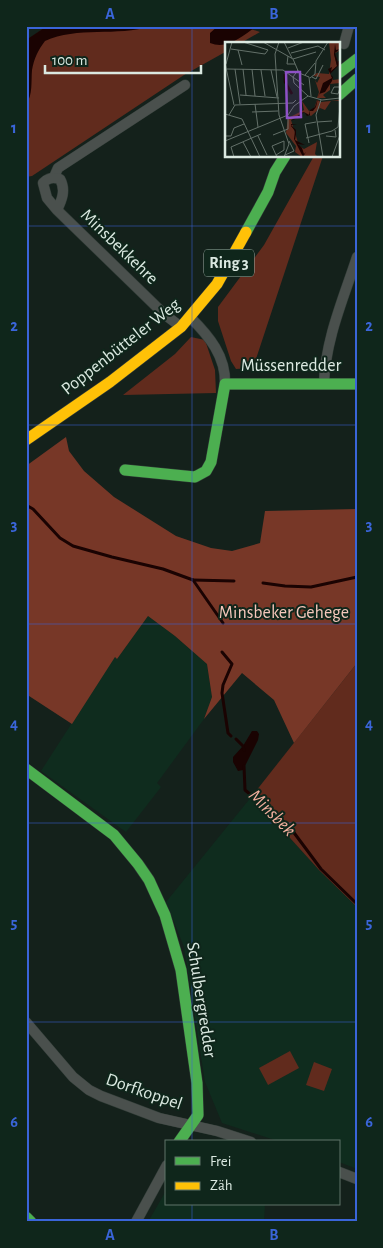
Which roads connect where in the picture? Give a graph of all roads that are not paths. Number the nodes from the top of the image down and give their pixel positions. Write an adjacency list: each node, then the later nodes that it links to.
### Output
1 (349, 26): 2 (street)
2 (344, 44)
3 (357, 59): 4 (street)
4 (340, 71)
5 (357, 79): 7 (street)
6 (185, 85): 10 (street, Minsbekkehre)
7 (340, 94)
8 (284, 158): 11 (street, Poppenbütteler Weg / Ring 3)
9 (295, 158): 11 (street, Poppenbütteler Weg / Ring 3)
10 (54, 177): 12 (street, Minsbekkehre); 12 (street, Minsbekkehre)
11 (268, 192): 14 (street, Poppenbütteler Weg / Ring 3)
12 (57, 210): 15 (street, Minsbekkehre)
13 (357, 257): 17 (street)
14 (190, 317): 15 (street, Poppenbütteler Weg / Ring 3); 16 (street, Müssenredder)
15 (181, 327): 19 (street, Poppenbütteler Weg / Ring 3)
16 (225, 384): 17 (street, Müssenredder); 20 (street, Müssenredder)
17 (324, 384): 18 (street, Müssenredder)
18 (357, 384)
19 (26, 440)
20 (125, 470)
21 (26, 769): 23 (street, Schulbergredder)
22 (26, 1022): 23 (street, Dorfkoppel)
23 (190, 1125): 24 (street, Schulbergredder); 25 (street, Dorfkoppel)
24 (180, 1140)
25 (246, 1140)
26 (165, 1169): 31 (street)
27 (340, 1172): 28 (street)
28 (357, 1179)
29 (26, 1217): 30 (street)
30 (31, 1222)
31 (136, 1222)

